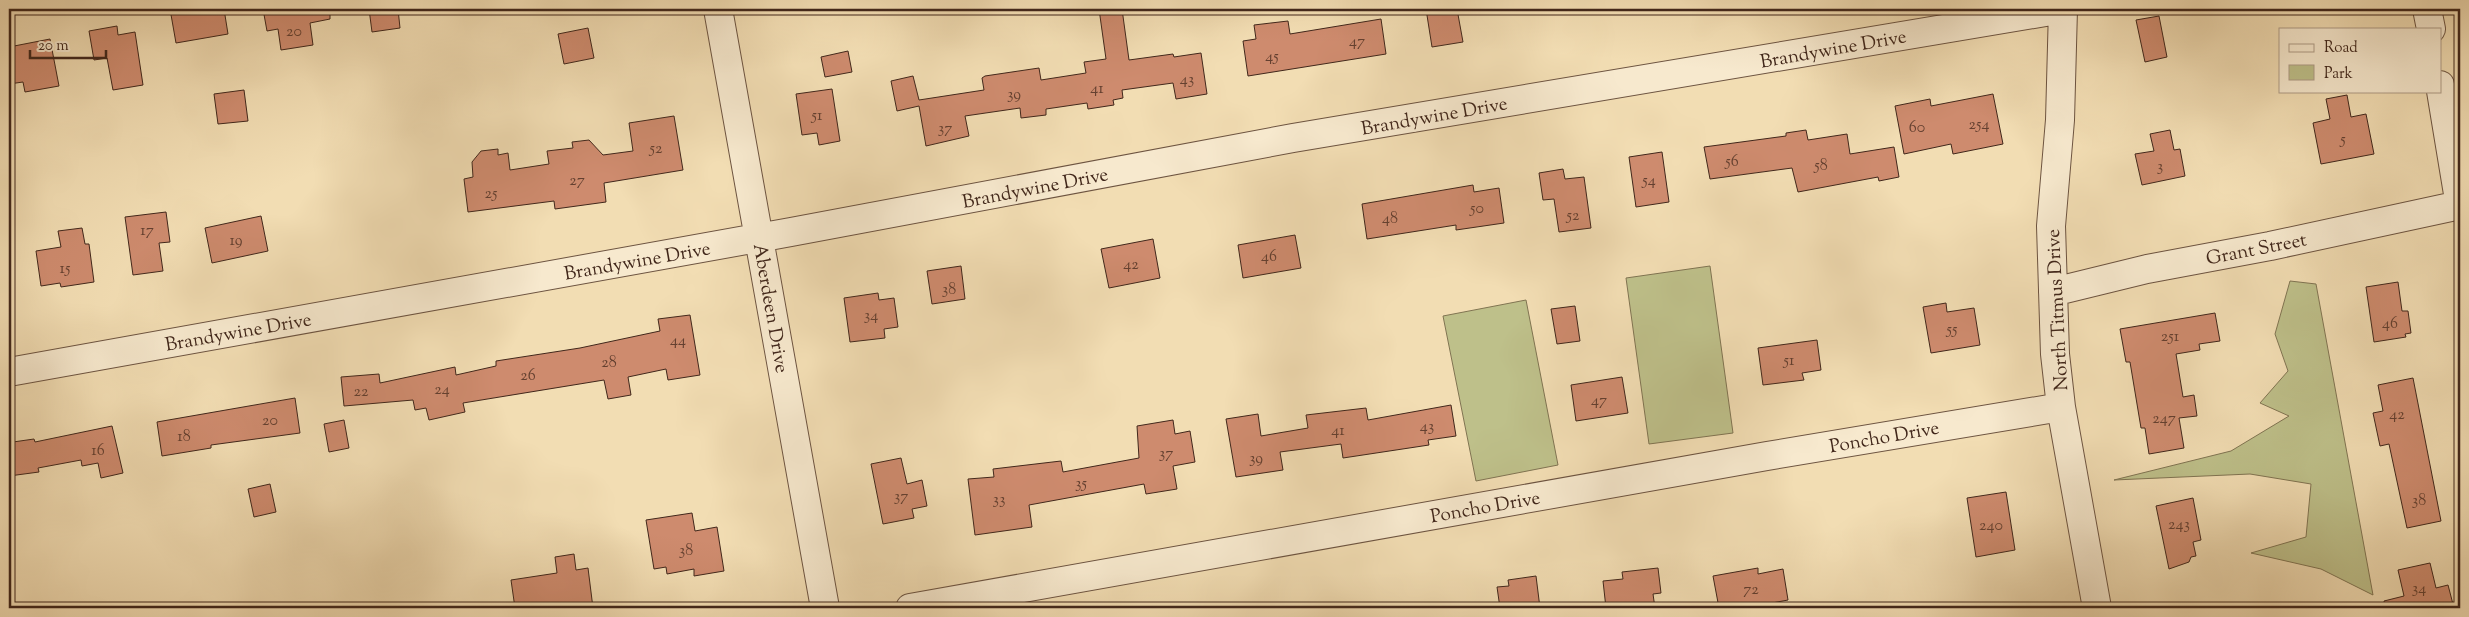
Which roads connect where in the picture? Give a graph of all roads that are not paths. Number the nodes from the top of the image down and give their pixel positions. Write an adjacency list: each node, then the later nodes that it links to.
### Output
1 (718, 9): 7 (street, Aberdeen Drive)
2 (2063, 9): 7 (street, Brandywine Drive); 8 (street, North Titmus Drive)
3 (2427, 9): 4 (street)
4 (2431, 28)
5 (2441, 92): 6 (street)
6 (2460, 206): 8 (street, Grant Street)
7 (760, 238): 9 (street, Brandywine Drive); 11 (street, Aberdeen Drive)
8 (2053, 292): 10 (street, North Titmus Drive)
9 (9, 372)
10 (2061, 407): 12 (street, Poncho Drive); 13 (street, North Titmus Drive)
11 (825, 608)
12 (910, 608)
13 (2098, 608)

